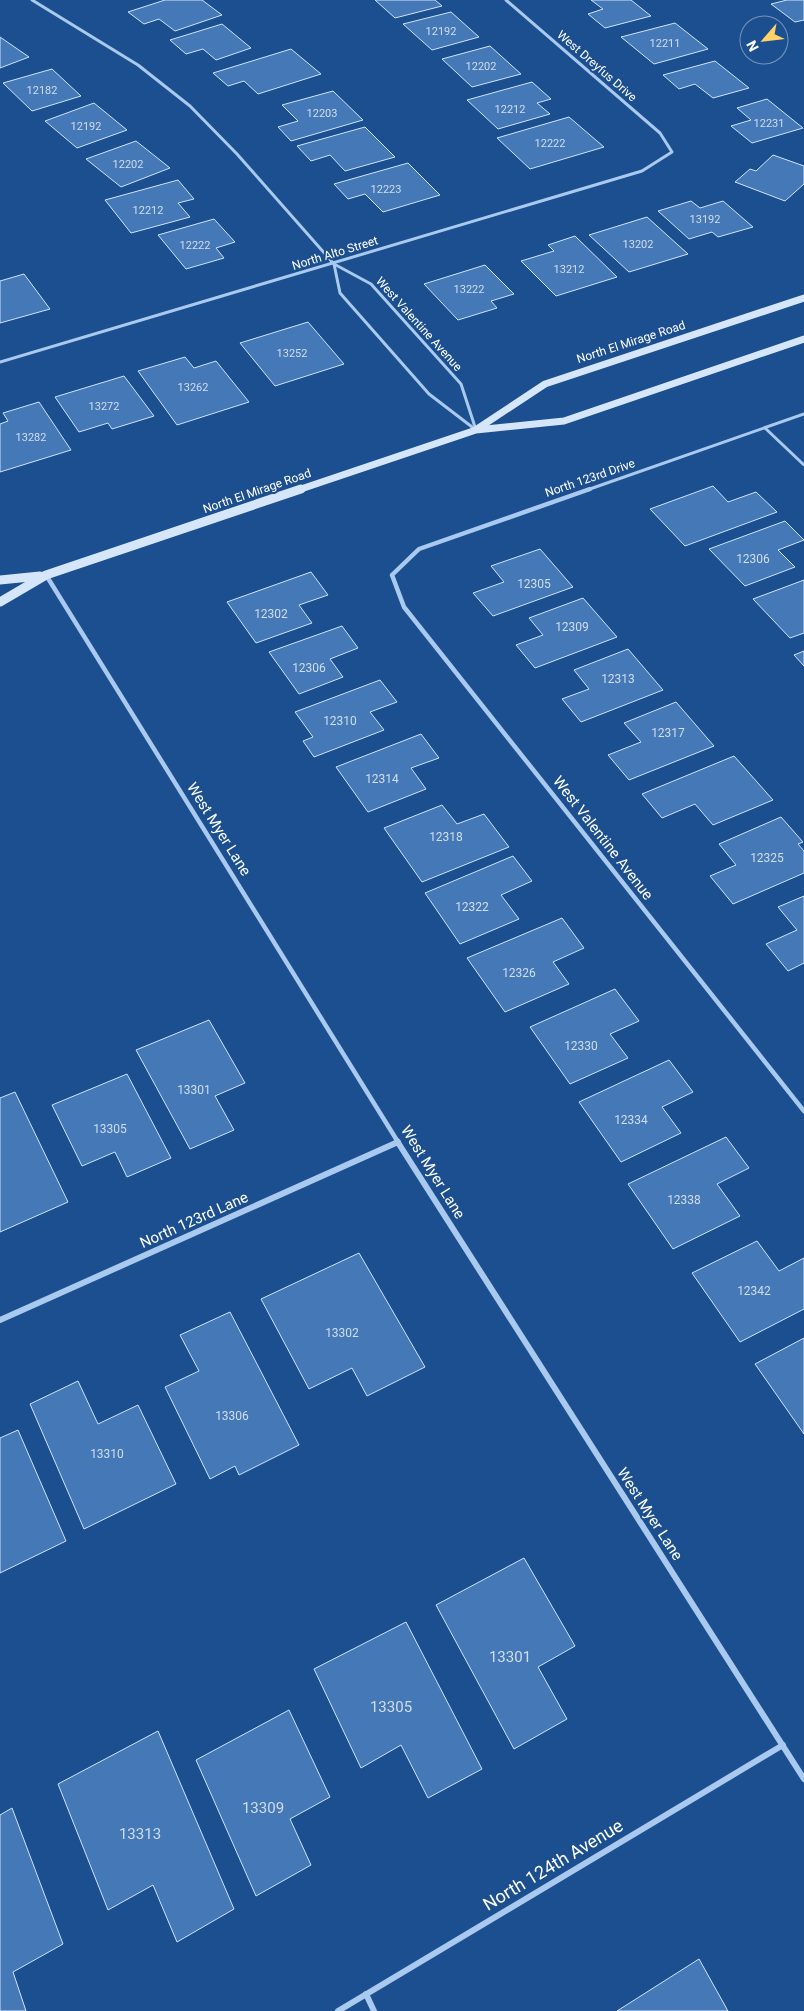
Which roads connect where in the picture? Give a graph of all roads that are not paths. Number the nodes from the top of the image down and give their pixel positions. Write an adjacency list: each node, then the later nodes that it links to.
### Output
1 (32, 0): 4 (street, West Valentine Avenue)
2 (506, 0): 3 (street, West Dreyfus Drive)
3 (672, 152): 4 (street, North Alto Street)
4 (334, 264): 7 (street, North Alto Street); 10 (street, West Valentine Avenue); 10 (street, West Valentine Avenue)
5 (804, 298): 10 (main road, North El Mirage Road)
6 (804, 339): 10 (main road, North El Mirage Road)
7 (0, 362)
8 (804, 414): 9 (street, North 123rd Drive)
9 (765, 428): 11 (street); 13 (street, North 123rd Drive)
10 (476, 430): 12 (main road, North El Mirage Road)
11 (804, 465)
12 (46, 575): 14 (main road, North El Mirage Road); 15 (main road, North El Mirage Road); 17 (street, West Myer Lane)
13 (392, 575): 16 (street, West Valentine Avenue)
14 (0, 580)
15 (0, 602)
16 (804, 1110)
17 (398, 1142): 18 (street, North 123rd Lane); 19 (street, West Myer Lane)
18 (0, 1320)
19 (783, 1745): 20 (street, West Myer Lane); 21 (street, North 124th Avenue)
20 (804, 1779)
21 (366, 1994): 22 (street, North 124th Avenue); 23 (street)
22 (338, 2011)
23 (374, 2011)

